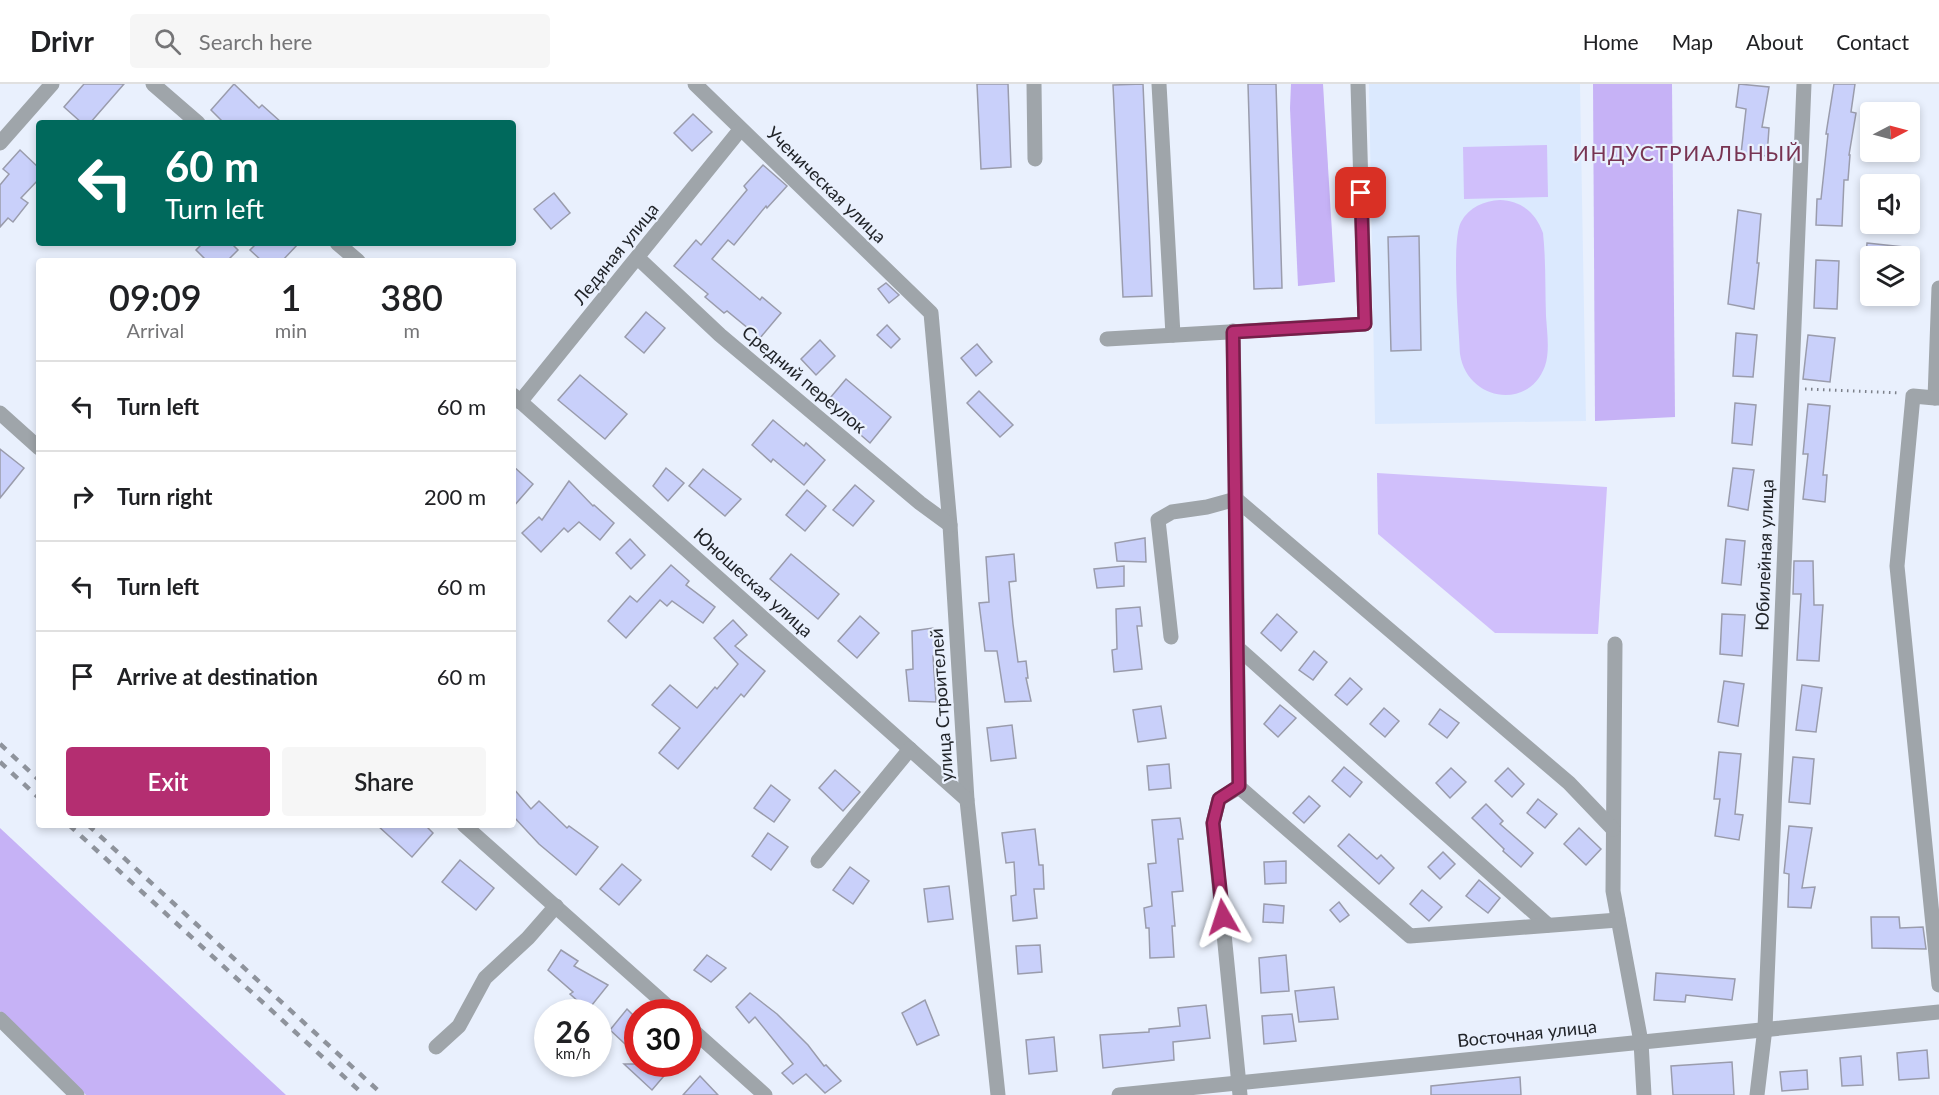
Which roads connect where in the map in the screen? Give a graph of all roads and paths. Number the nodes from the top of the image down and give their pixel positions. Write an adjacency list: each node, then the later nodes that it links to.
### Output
1 (52, 84): 10 (street)
2 (153, 84): 8 (street)
3 (695, 84): 9 (street, Ученическая улица)
4 (1034, 84): 11 (street)
5 (1159, 84): 18 (street)
6 (1358, 84): 17 (street)
7 (1804, 84): 20 (street, Юбилейная улица)
8 (195, 120)
9 (740, 130): 14 (street, Ледяная улица); 16 (street, Ученическая улица)
10 (0, 143)
11 (1035, 159)
12 (340, 246): 13 (street)
13 (354, 258)
14 (638, 258): 23 (street, Ледяная улица); 27 (street, Средний переулок)
15 (1939, 288): 22 (street)
16 (931, 313): 27 (street, улица Строителей)
17 (1233, 332): 18 (street); 26 (street)
18 (1173, 335): 19 (street)
19 (1107, 339)
20 (1791, 388): 21 (path); 44 (street, Юбилейная улица)
21 (1913, 396): 22 (street); 40 (street)
22 (1937, 398)
23 (517, 399): 31 (street, Юношеская улица)
24 (0, 413): 25 (street)
25 (36, 445)
26 (1236, 499): 28 (street); 30 (street); 35 (street)
27 (950, 525): 33 (street, улица Строителей)
28 (1171, 637)
29 (1615, 644): 35 (street)
30 (1238, 648): 32 (street); 39 (street)
31 (910, 749): 33 (street, Юношеская улица); 36 (street)
32 (1239, 786): 39 (street); 48 (street)
33 (968, 800): 51 (street, улица Строителей)
34 (467, 828): 37 (street)
35 (1613, 829): 38 (street)
36 (818, 861)
37 (556, 906): 41 (street); 47 (street)
38 (1618, 920): 39 (street); 46 (street)
39 (1548, 926)
40 (1939, 985)
41 (660, 999)
42 (1939, 1012): 44 (street, Восточная улица)
43 (0, 1018): 49 (street)
44 (1765, 1028): 46 (street, Восточная улица); 54 (street, Юбилейная улица)
45 (702, 1039): 50 (street)
46 (1641, 1042): 48 (street, Восточная улица); 53 (street)
47 (436, 1047)
48 (1240, 1088): 52 (street, Восточная улица)
49 (77, 1095)
50 (764, 1095)
51 (998, 1095)
52 (1119, 1095)
53 (1644, 1095)
54 (1757, 1095)

